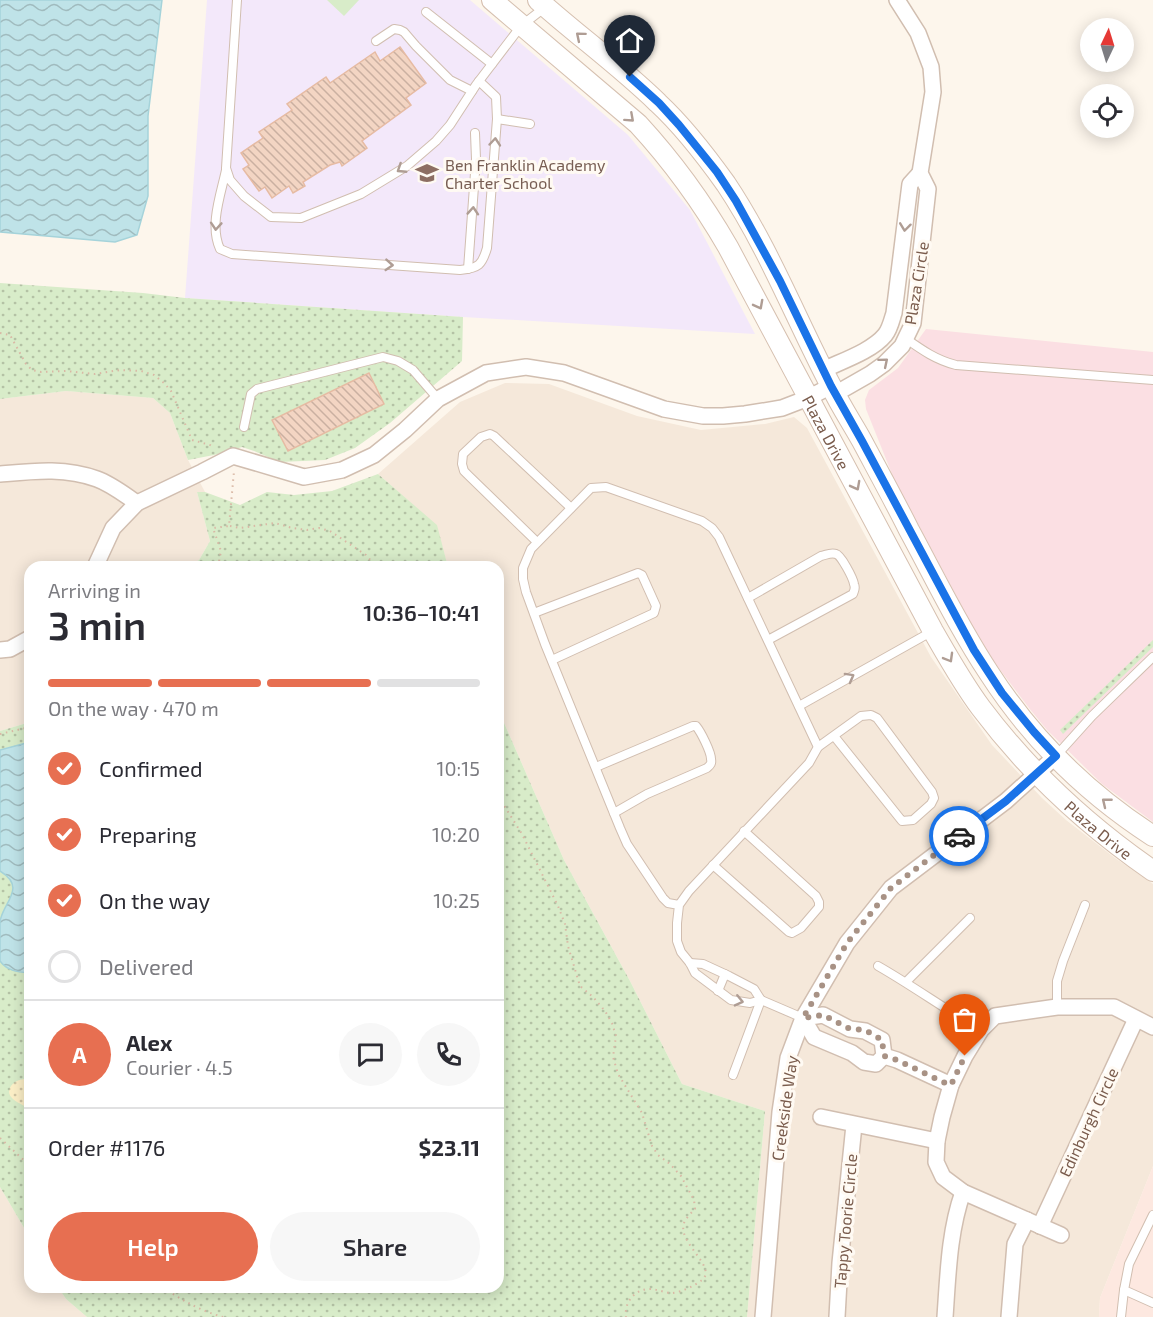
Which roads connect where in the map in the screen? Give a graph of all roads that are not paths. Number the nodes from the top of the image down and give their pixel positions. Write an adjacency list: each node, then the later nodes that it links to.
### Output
1 (237, 0): 14 (lane)
2 (492, 0): 6 (street, Plaza Drive)
3 (897, 0): 15 (street, Plaza Circle)
4 (545, 2): 6 (lane); 19 (street, Plaza Drive, one-way to 4)
5 (426, 12): 8 (lane)
6 (521, 26): 8 (lane); 20 (street, Plaza Drive, one-way to 20)
7 (376, 41): 10 (lane)
8 (492, 64): 9 (lane)
9 (479, 81): 10 (lane); 11 (lane)
10 (470, 94): 14 (lane, one-way to 14)
11 (497, 119): 12 (lane); 16 (lane, one-way to 11)
12 (530, 124)
13 (475, 133): 16 (lane, one-way to 13)
14 (226, 168): 16 (lane, one-way to 16)
15 (920, 173): 17 (street, Plaza Circle); 19 (street, Plaza Circle, one-way to 19)
16 (468, 269)
17 (905, 338): 18 (lane); 19 (street, Plaza Circle, one-way to 17)
18 (1153, 380)
19 (829, 383): 20 (street); 39 (street, Plaza Drive)
20 (808, 398): 21 (street); 30 (street, Plaza Drive, one-way to 30)
21 (438, 399): 22 (lane); 24 (street)
22 (244, 427)
23 (0, 474): 24 (street)
24 (137, 502): 27 (street)
25 (571, 508): 26 (lane); 26 (lane); 28 (lane)
26 (537, 542): 29 (lane)
27 (98, 561)
28 (748, 598): 31 (lane); 31 (lane)
29 (534, 612): 35 (lane); 35 (lane)
30 (933, 631): 36 (lane, one-way to 30); 41 (street, Plaza Drive, one-way to 41)
31 (768, 640): 36 (lane)
32 (24, 641): 33 (street)
33 (0, 650)
34 (1153, 657): 39 (lane)
35 (552, 660): 40 (lane)
36 (799, 706): 38 (lane)
37 (834, 736): 37 (lane); 38 (lane)
38 (818, 747): 43 (lane)
39 (1056, 756): 41 (street, Creekside Way); 44 (street, Plaza Drive, one-way to 39)
40 (596, 767): 42 (lane); 42 (lane)
41 (1037, 774): 46 (street, Plaza Drive); 57 (street, Creekside Way)
42 (614, 813): 47 (lane)
43 (744, 831): 45 (lane); 45 (lane)
44 (1153, 836)
45 (713, 865): 47 (lane)
46 (1153, 871)
47 (679, 905): 50 (lane)
48 (1085, 905): 56 (lane)
49 (969, 918): 53 (lane)
50 (690, 963): 52 (lane); 54 (lane)
51 (878, 966): 53 (lane)
52 (725, 974): 54 (lane); 55 (lane)
53 (906, 982): 59 (lane)
54 (718, 991): 55 (lane, one-way to 55)
55 (761, 1000): 57 (lane); 61 (lane)
56 (1057, 1006): 58 (street, Edinburgh Circle); 59 (street, Edinburgh Circle)
57 (803, 1018): 60 (street); 60 (street); 72 (street, Creekside Way)
58 (1148, 1022): 68 (street, Edinburgh Circle)
59 (981, 1030): 62 (street, Edinburgh Circle)
60 (884, 1056): 62 (street)
61 (733, 1075)
62 (951, 1085): 65 (street, Edinburgh Circle)
63 (821, 1117): 64 (street)
64 (854, 1125): 65 (street); 73 (street, Tappy Toorie Circle)
65 (937, 1141): 66 (street, Edinburgh Circle)
66 (963, 1192): 68 (street, Edinburgh Circle); 74 (street)
67 (1153, 1215): 70 (lane)
68 (1034, 1223): 69 (street, Edinburgh Circle); 75 (street)
69 (1061, 1236)
70 (1124, 1290): 71 (lane); 76 (lane)
71 (1153, 1303)
72 (763, 1317)
73 (837, 1317)
74 (945, 1317)
75 (1009, 1317)
76 (1122, 1317)

